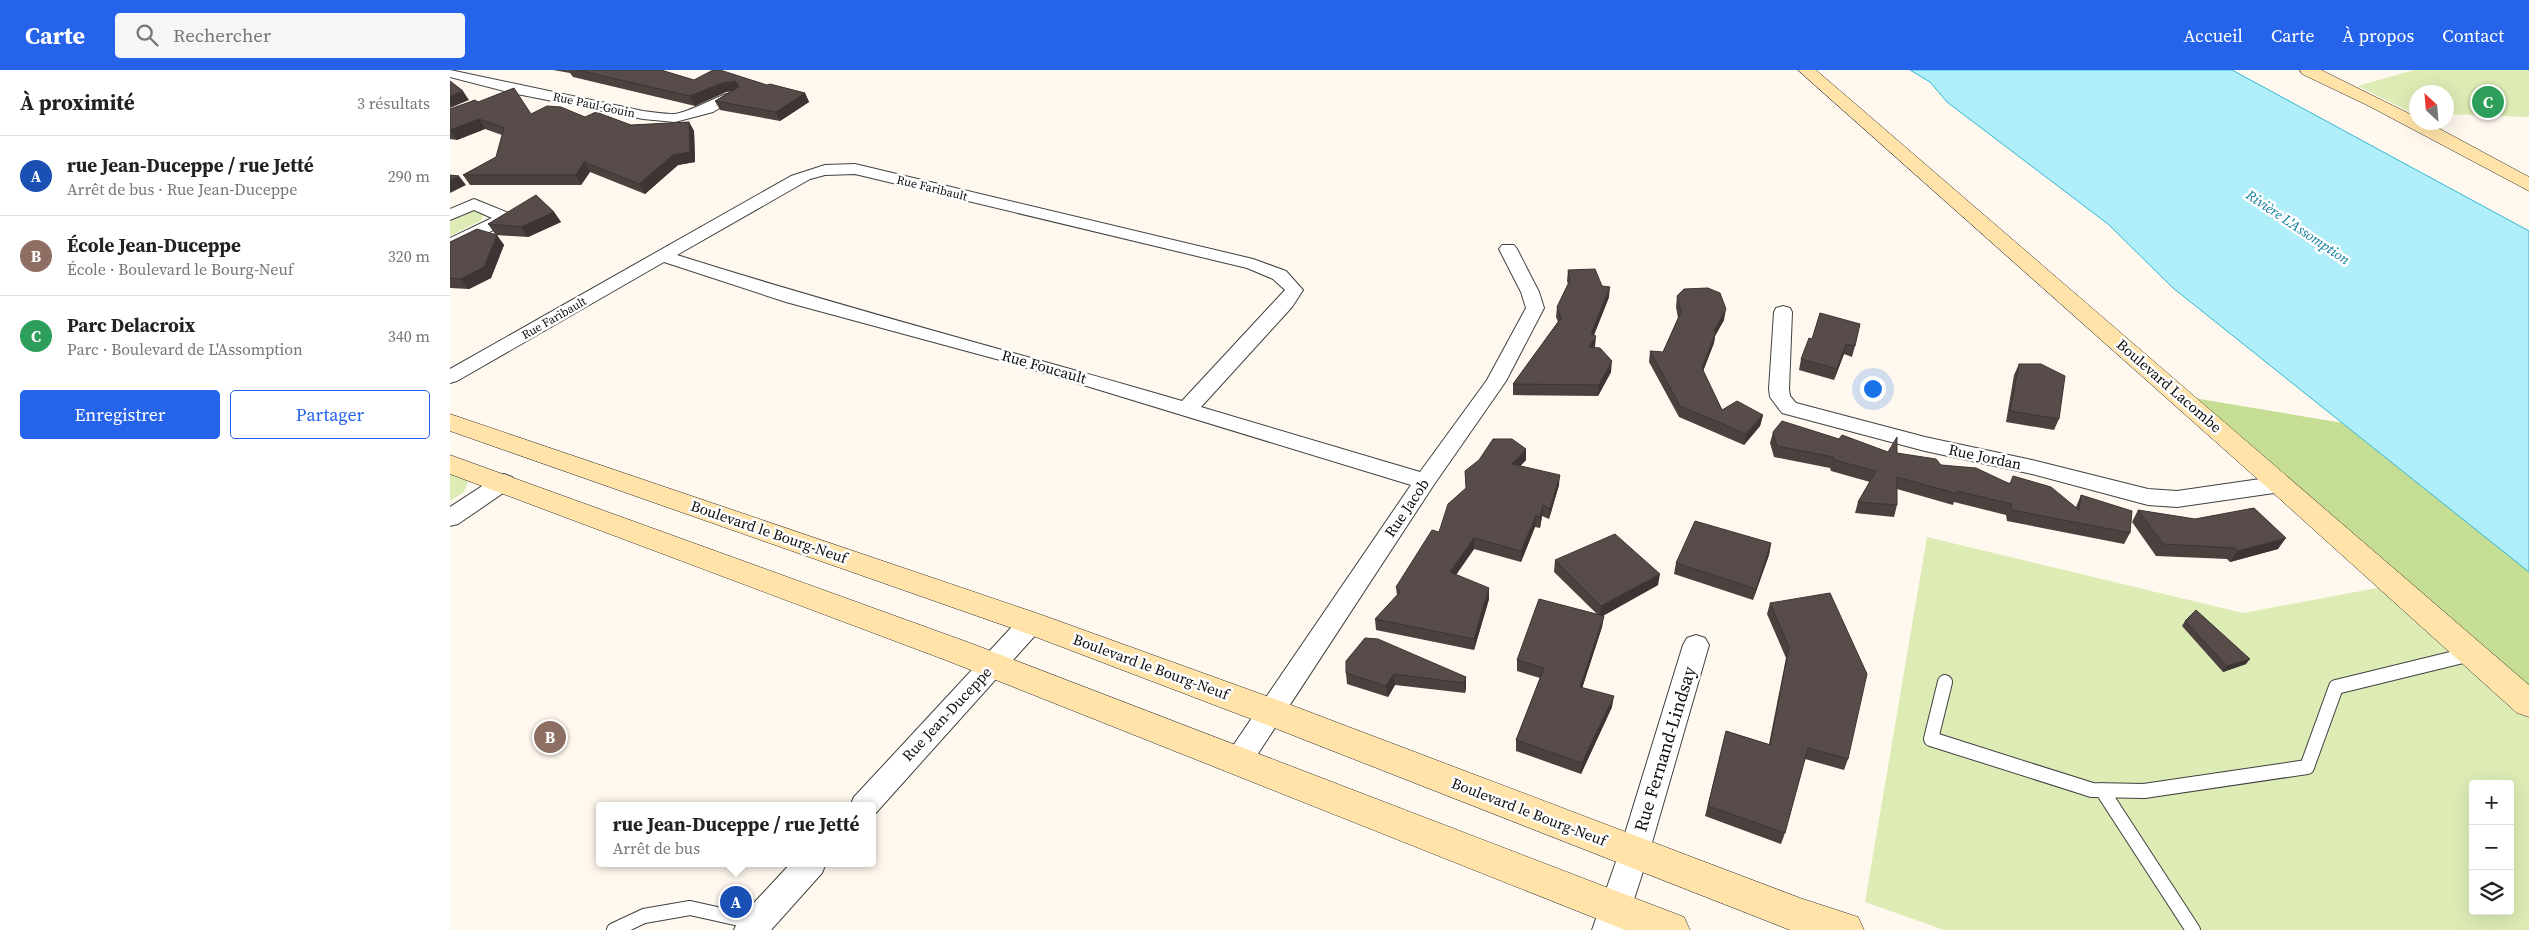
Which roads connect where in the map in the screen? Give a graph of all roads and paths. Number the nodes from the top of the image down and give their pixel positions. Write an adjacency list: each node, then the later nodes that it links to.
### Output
1 (1806, 70): 19 (street, Boulevard Lacombe)
2 (2308, 70): 7 (street)
3 (450, 73): 4 (street, Rue Paul-Gouin)
4 (512, 89): 5 (street, Rue Paul-Gouin); 6 (street)
5 (736, 95)
6 (485, 100)
7 (2529, 184)
8 (450, 215): 9 (street)
9 (450, 245)
10 (1508, 249): 17 (street, Rue Jacob)
11 (662, 256): 13 (street, Rue Faribault); 14 (street, Rue Foucault); 14 (street, Rue Faribault)
12 (1783, 312): 19 (street, Rue Jordan)
13 (450, 377)
14 (1188, 408): 17 (street, Rue Foucault)
15 (450, 422): 21 (street, Boulevard le Bourg-Neuf)
16 (450, 464): 18 (street)
17 (1425, 481): 27 (street, Rue Jacob)
18 (504, 482): 20 (street); 24 (street)
19 (2281, 484): 23 (street, Boulevard Lacombe)
20 (450, 518)
21 (1031, 623): 24 (street, Rue Jean-Duceppe); 27 (street, Boulevard le Bourg-Neuf)
22 (1696, 645): 31 (street, Rue Fernand-Lindsay)
23 (2472, 654): 26 (street, Boulevard Lacombe); 29 (lane)
24 (993, 665): 28 (street); 30 (street, Rue Jean-Duceppe)
25 (1945, 682): 29 (lane)
26 (2529, 704)
27 (1271, 712): 28 (street, Rue Jacob); 31 (street, Boulevard le Bourg-Neuf)
28 (1238, 761): 33 (street)
29 (2102, 790): 38 (lane)
30 (868, 802)
31 (1634, 853): 33 (street, Rue Fernand-Lindsay); 37 (street, Boulevard le Bourg-Neuf)
32 (807, 867): 34 (street)
33 (1612, 919): 36 (street)
34 (754, 926): 35 (lane)
35 (614, 930)
36 (1671, 930)
37 (1845, 930)
38 (2193, 930)

